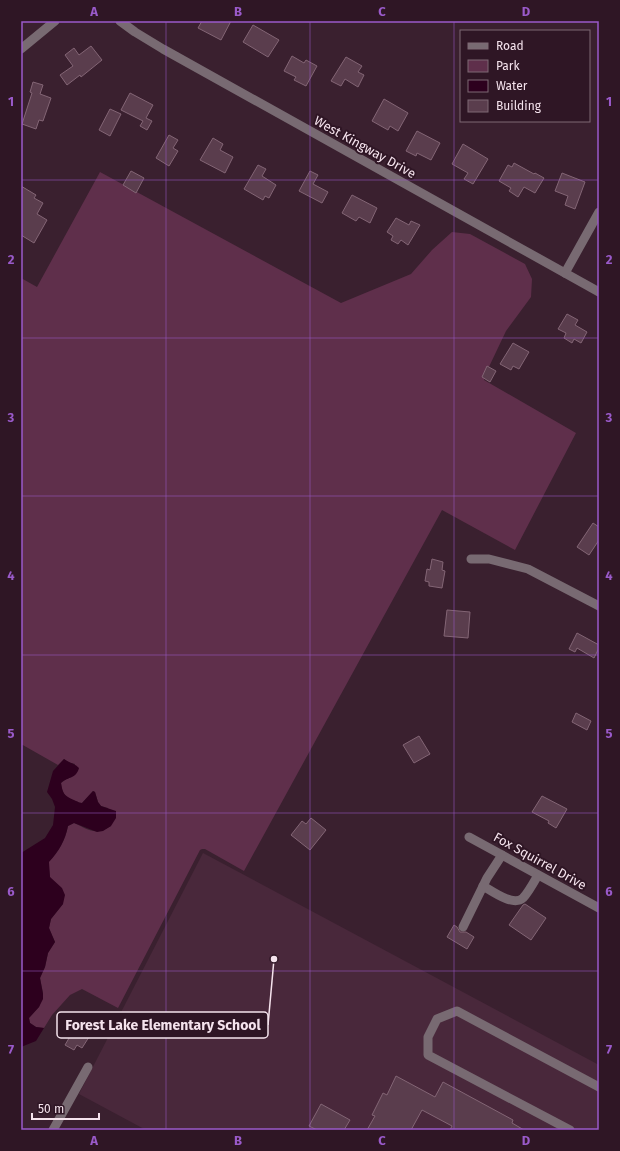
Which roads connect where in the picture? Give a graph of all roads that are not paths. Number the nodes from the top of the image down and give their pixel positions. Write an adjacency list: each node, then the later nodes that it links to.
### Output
1 (55, 21): 3 (street)
2 (120, 21): 5 (street, West Kingway Drive)
3 (21, 48)
4 (599, 212): 5 (street)
5 (565, 274): 6 (street, West Kingway Drive)
6 (599, 292)
7 (471, 559): 8 (street)
8 (599, 606)
9 (469, 837): 10 (street, Fox Squirrel Drive)
10 (502, 855): 11 (street, Fox Squirrel Drive); 12 (street)
11 (538, 875): 12 (street); 13 (street, Fox Squirrel Drive)
12 (483, 886): 14 (street)
13 (599, 908)
14 (462, 927)
15 (88, 1067): 17 (street)
16 (599, 1087): 18 (street)
17 (53, 1130)
18 (570, 1130)

